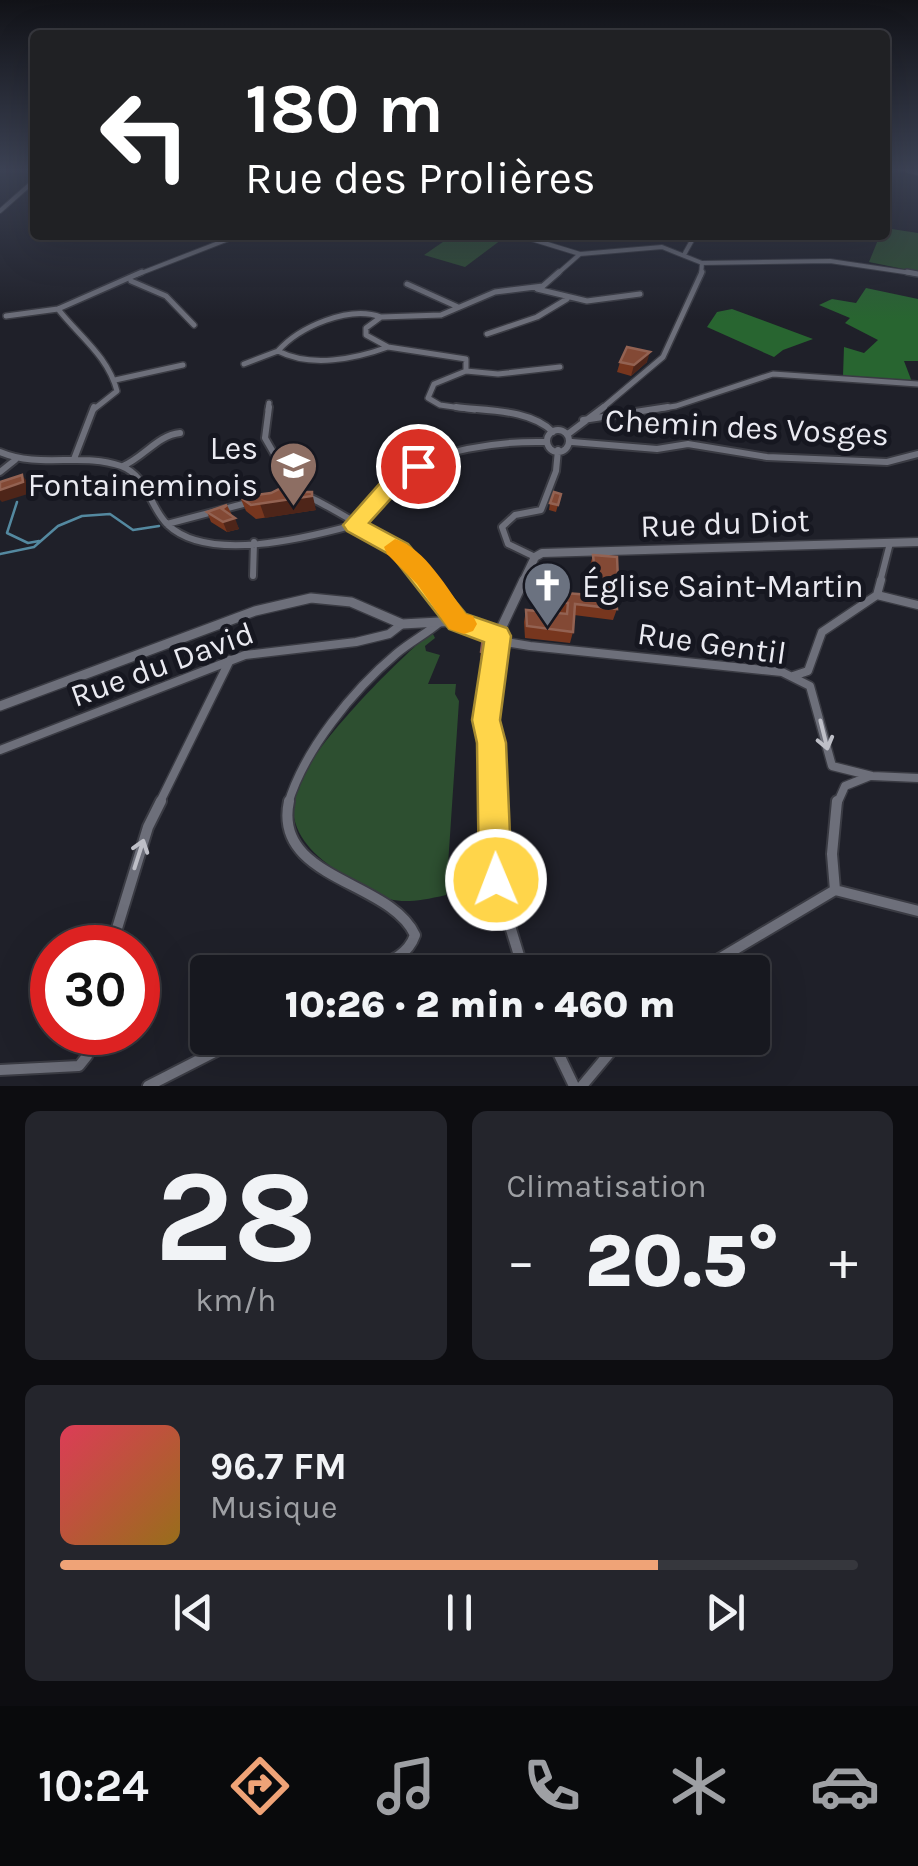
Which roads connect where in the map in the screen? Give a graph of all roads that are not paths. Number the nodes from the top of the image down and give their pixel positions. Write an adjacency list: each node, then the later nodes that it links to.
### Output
1 (224, 240): 12 (street)
2 (534, 240): 5 (street)
3 (692, 240): 4 (street)
4 (685, 253): 5 (street); 6 (street)
5 (580, 254): 9 (street)
6 (703, 266): 7 (street); 29 (street)
7 (918, 274)
8 (407, 284): 13 (street)
9 (536, 288): 11 (street); 13 (street)
10 (640, 294): 11 (street)
11 (568, 298): 19 (street)
12 (83, 299): 14 (street); 18 (street)
13 (458, 307): 16 (street)
14 (58, 309): 15 (street); 26 (street)
15 (3, 314): 17 (street)
16 (381, 317): 20 (street); 21 (street)
17 (0, 323)
18 (194, 325)
19 (486, 334)
20 (389, 347): 21 (street); 25 (street)
21 (278, 351): 22 (street)
22 (244, 364)
23 (183, 365): 26 (street)
24 (560, 367): 25 (street)
25 (466, 371): 30 (street, Chemin des Vosges)
26 (116, 380): 38 (street)
27 (918, 384): 29 (street)
28 (269, 403): 41 (street)
29 (583, 420): 32 (street)
30 (552, 432): 32 (street, Chemin des Vosges); 33 (street)
31 (180, 433): 39 (street)
32 (570, 438): 34 (street); 36 (street, Chemin des Vosges)
33 (545, 442): 34 (street); 45 (street)
34 (558, 450): 49 (street)
35 (0, 452): 37 (street)
36 (918, 454)
37 (15, 460): 38 (street); 40 (street)
38 (74, 460): 39 (street)
39 (122, 466): 44 (street)
40 (0, 472)
41 (287, 494): 42 (street); 45 (street)
42 (268, 498)
43 (248, 503): 44 (street)
44 (167, 524): 46 (street)
45 (354, 525): 46 (street); 53 (street)
46 (254, 542): 50 (street)
47 (918, 542): 48 (street, Rue du Diot)
48 (890, 543): 49 (street, Rue du Diot); 51 (street)
49 (535, 557): 56 (street)
50 (253, 576)
51 (877, 595): 52 (street); 58 (street)
52 (918, 605)
53 (458, 621): 54 (street); 56 (street)
54 (440, 622): 55 (street); 66 (street)
55 (402, 624): 57 (street, Rue du David); 59 (street)
56 (498, 636): 58 (street, Rue Gentil); 67 (street)
57 (230, 660): 60 (street, Rue du David); 65 (street, one-way to 57)
58 (790, 676): 61 (street, Rue Gentil, one-way to 61)
59 (0, 706)
60 (0, 750)
61 (872, 776): 62 (street, Rue Gentil); 63 (street)
62 (918, 778)
63 (835, 890): 64 (street); 68 (street)
64 (918, 911)
65 (118, 925)
66 (397, 955)
67 (519, 955)
68 (726, 955)
69 (88, 1055): 73 (street)
70 (209, 1055): 74 (street)
71 (559, 1055): 75 (street)
72 (608, 1055): 76 (street)
73 (0, 1070)
74 (148, 1086)
75 (574, 1086)
76 (582, 1086)

